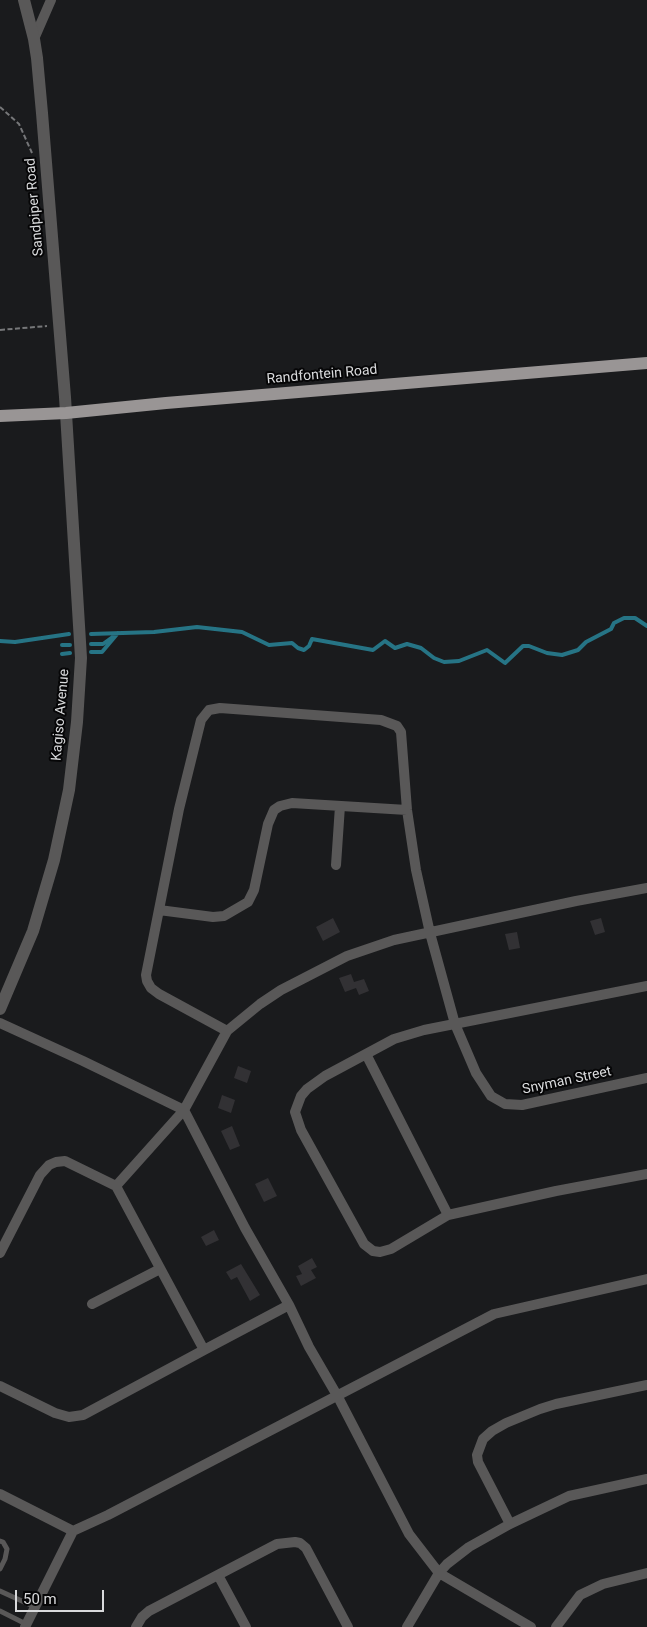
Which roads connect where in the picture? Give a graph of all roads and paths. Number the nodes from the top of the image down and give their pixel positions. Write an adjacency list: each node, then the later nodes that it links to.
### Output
1 (24, 0): 3 (street, Sandpiper Road)
2 (51, 0): 3 (street)
3 (34, 39): 6 (street, Sandpiper Road)
4 (0, 108): 5 (path)
5 (34, 158)
6 (59, 325): 7 (path); 9 (street, Sandpiper Road)
7 (0, 330)
8 (647, 363): 9 (main road, Randfontein Road)
9 (66, 413): 10 (main road, Randfontein Road); 18 (street, Kagiso Avenue)
10 (0, 416)
11 (340, 806): 12 (street); 13 (street); 15 (street)
12 (407, 810): 15 (street, Snyman Street); 16 (street, Snyman Street)
13 (336, 865)
14 (647, 888): 16 (street)
15 (159, 910): 21 (street)
16 (430, 932): 20 (street, Snyman Street); 21 (street)
17 (647, 986): 20 (street)
18 (0, 1009)
19 (0, 1023): 24 (street)
20 (455, 1024): 22 (street); 23 (street, Snyman Street)
21 (227, 1031): 24 (street)
22 (366, 1054): 27 (street); 27 (street)
23 (647, 1078)
24 (184, 1110): 26 (street); 32 (street)
25 (647, 1174): 27 (street)
26 (116, 1186): 28 (street); 29 (street)
27 (448, 1215)
28 (0, 1253)
29 (160, 1269): 31 (street); 33 (street)
30 (647, 1279): 36 (street)
31 (92, 1304)
32 (289, 1305): 33 (street); 36 (street)
33 (204, 1350): 34 (street)
34 (0, 1386)
35 (647, 1386): 39 (street)
36 (338, 1396): 40 (street); 43 (street)
37 (647, 1479): 39 (street)
38 (0, 1494): 40 (street)
39 (510, 1524): 43 (street)
40 (73, 1531): 47 (street)
41 (0, 1541): 42 (lane)
42 (0, 1569)
43 (439, 1573): 53 (street); 54 (street)
44 (647, 1573): 55 (street)
45 (218, 1575): 50 (street); 51 (street); 52 (street)
46 (0, 1591): 47 (lane)
47 (35, 1607): 49 (street)
48 (0, 1611): 49 (lane)
49 (26, 1626)
50 (136, 1627)
51 (246, 1627)
52 (348, 1627)
53 (407, 1627)
54 (531, 1627)
55 (556, 1627)

